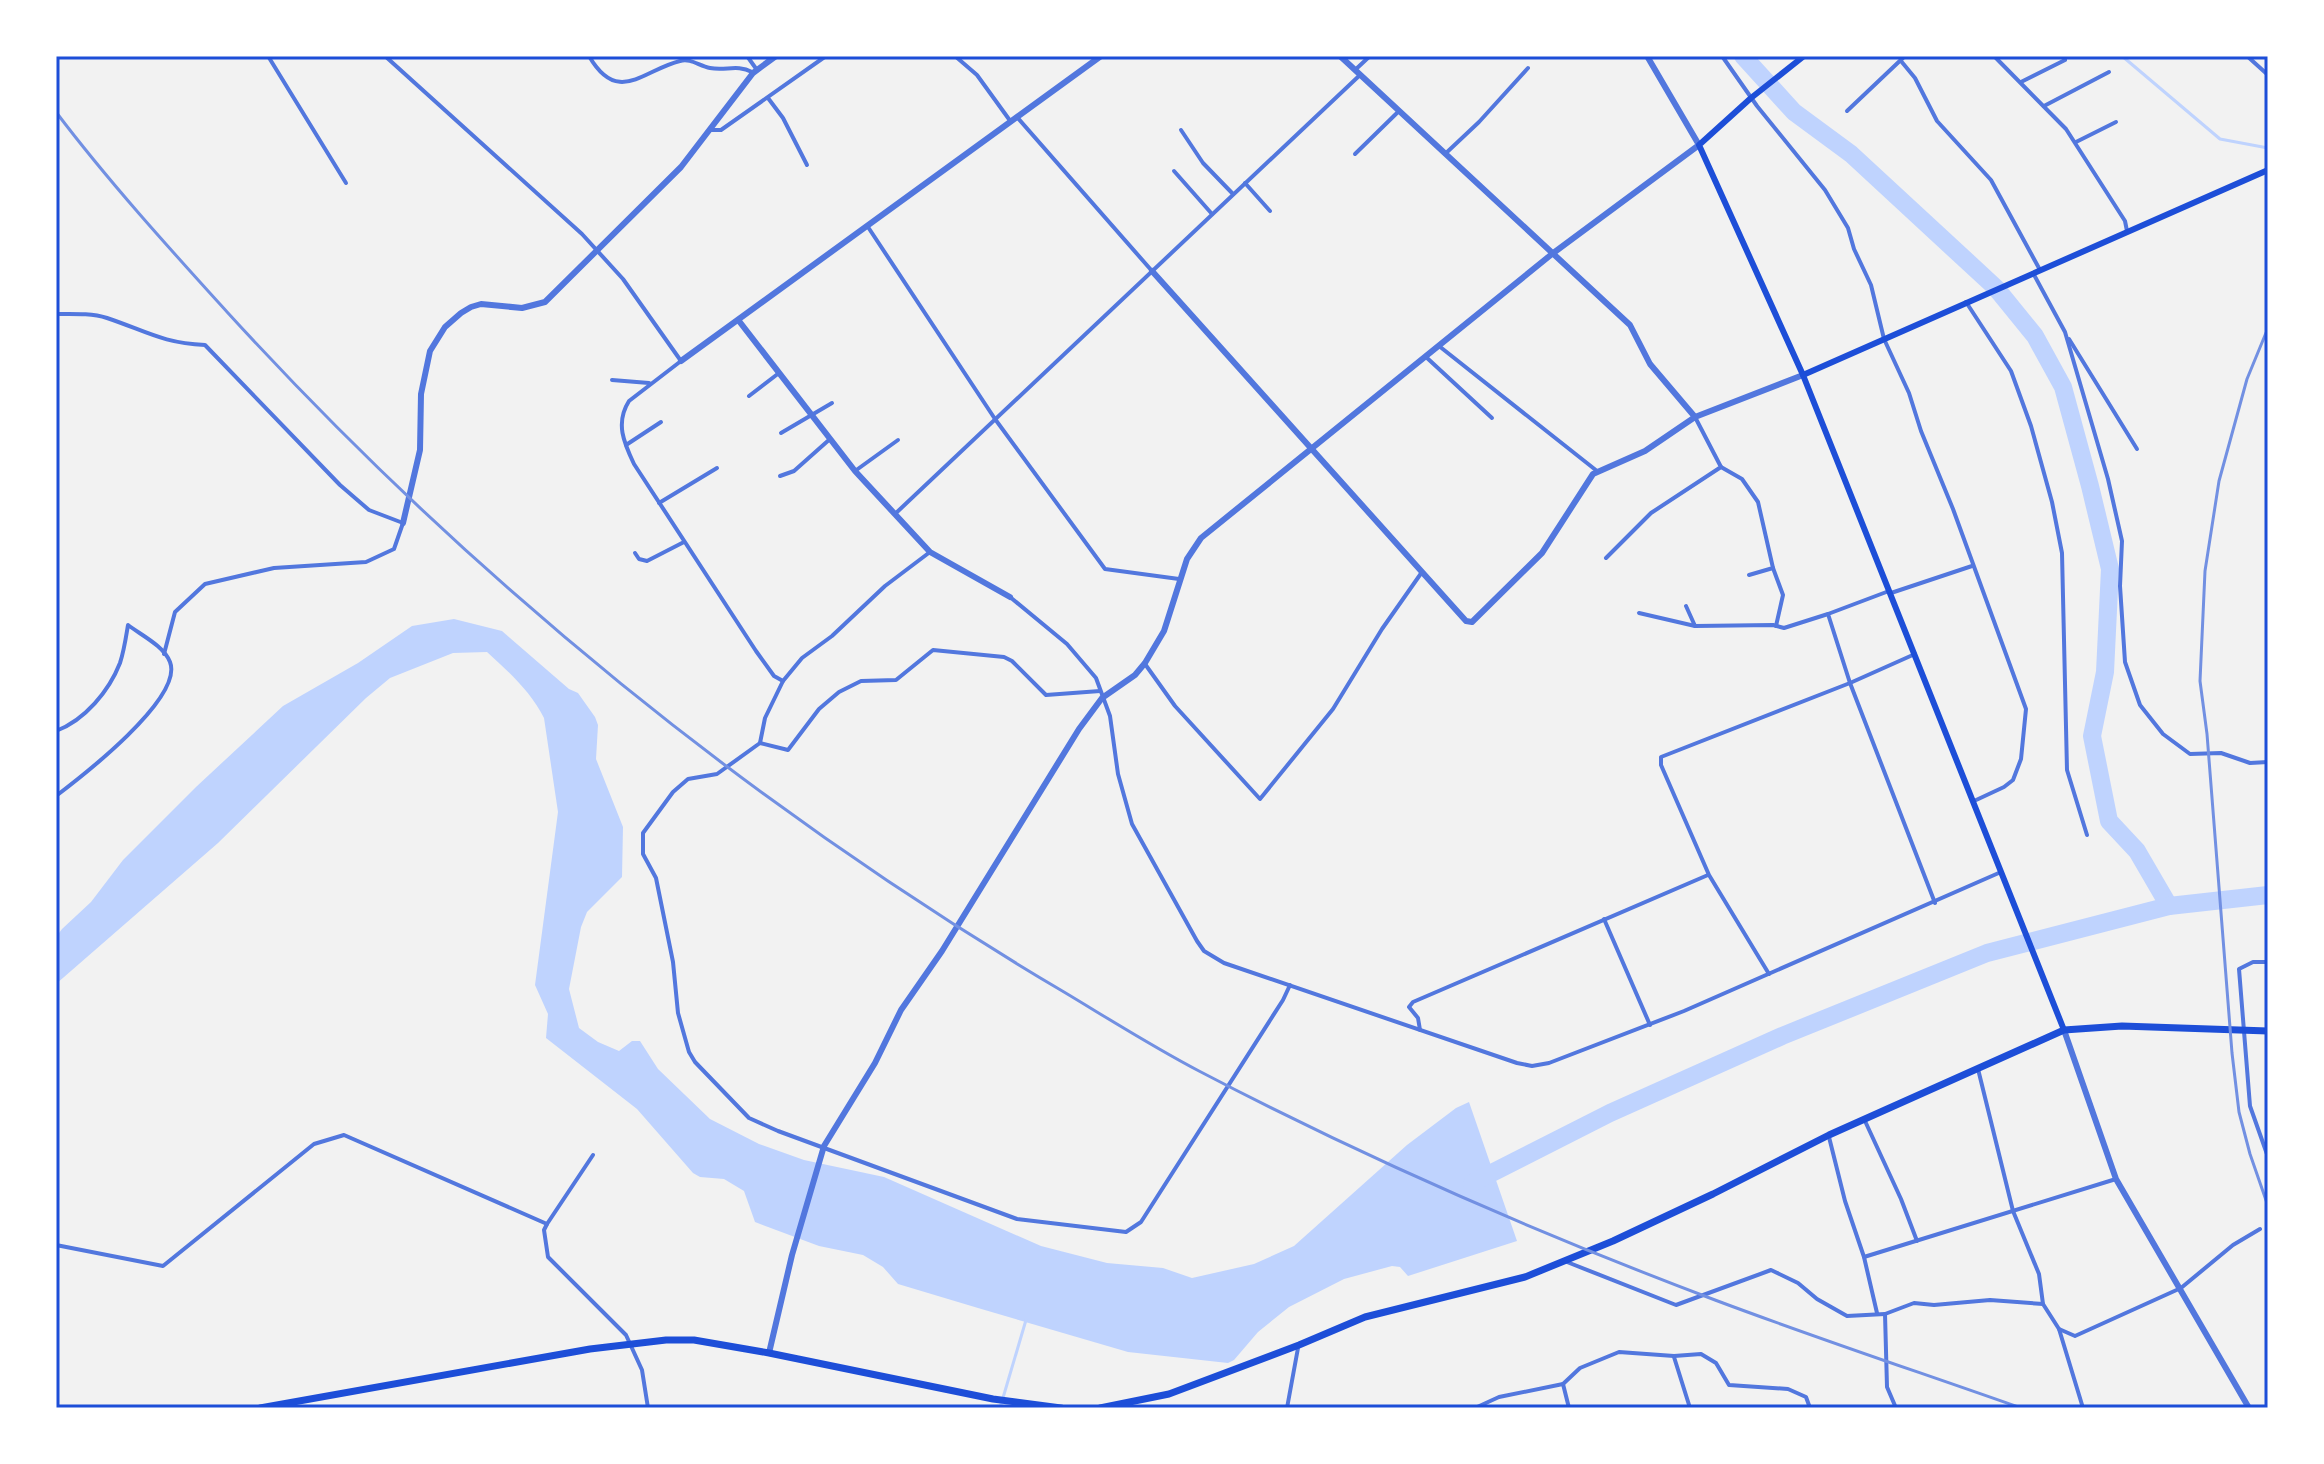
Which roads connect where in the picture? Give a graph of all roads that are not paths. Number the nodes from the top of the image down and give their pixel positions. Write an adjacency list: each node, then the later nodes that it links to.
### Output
1 (268, 56): 43 (street)
2 (385, 56): 50 (street)
3 (589, 56): 22 (street)
4 (747, 56): 22 (street)
5 (776, 56): 22 (street)
6 (826, 56): 27 (street)
7 (955, 56): 32 (street)
8 (1101, 56): 32 (street)
9 (1340, 56): 23 (street)
10 (1370, 56): 23 (street)
11 (1647, 56): 37 (street)
12 (1722, 56): 28 (street)
13 (1788, 56): 20 (street)
14 (1804, 56): 20 (main road)
15 (1905, 56): 19 (street)
16 (1994, 56): 26 (street)
17 (2247, 56): 25 (street)
18 (2065, 60): 26 (street)
19 (1901, 61): 31 (street); 53 (street)
20 (1793, 66): 28 (main road)
21 (1528, 68): 39 (street)
22 (755, 71): 34 (street)
23 (1357, 72): 30 (street); 44 (street)
24 (2109, 72): 29 (street)
25 (2268, 75)
26 (2020, 83): 29 (street)
27 (768, 98): 34 (street); 40 (street)
28 (1751, 98): 37 (main road); 58 (street)
29 (2043, 106): 36 (street)
30 (1399, 111): 38 (street); 39 (street)
31 (1847, 111)
32 (1014, 120): 48 (street); 52 (street)
33 (2116, 122): 36 (street)
34 (710, 130): 50 (street)
35 (1181, 130): 45 (street)
36 (2076, 142): 49 (street)
37 (1699, 145): 51 (street); 63 (main road)
38 (1355, 154)
39 (1445, 154): 51 (street)
40 (807, 165)
41 (2268, 170): 49 (main road)
42 (1174, 171): 47 (street)
43 (346, 183)
44 (1245, 183): 45 (street); 46 (street)
45 (1233, 194): 47 (street)
46 (1270, 211)
47 (1212, 214): 52 (street)
48 (868, 227): 56 (street); 71 (street)
49 (2128, 231): 53 (main road)
50 (597, 251): 61 (street); 86 (street)
51 (1552, 254): 59 (street); 69 (street)
52 (1152, 271): 71 (street); 77 (street)
53 (2036, 271): 54 (main road); 57 (street)
54 (1966, 302): 58 (main road); 114 (street)
55 (56, 314): 86 (street)
56 (739, 321): 61 (street); 62 (street)
57 (2065, 332): 78 (street); 111 (street)
58 (1884, 339): 63 (main road); 91 (street)
59 (1439, 346): 60 (street); 82 (street)
60 (1426, 357): 70 (street); 77 (street)
61 (681, 361): 65 (street)
62 (779, 373): 66 (street); 68 (street)
63 (1803, 375): 69 (street); 96 (main road)
64 (612, 380): 65 (street)
65 (652, 383): 76 (street)
66 (749, 396)
67 (832, 403): 68 (street)
68 (811, 414): 73 (street); 74 (street)
69 (1695, 417): 79 (street); 82 (street)
70 (1492, 418)
71 (995, 419): 85 (street); 95 (street)
72 (661, 422): 76 (street)
73 (781, 433)
74 (830, 439): 81 (street); 83 (street)
75 (898, 440): 81 (street)
76 (626, 446): 84 (street)
77 (1310, 449): 93 (street); 95 (street)
78 (2137, 449)
79 (1721, 467): 90 (street); 92 (street)
80 (717, 468): 84 (street)
81 (855, 471): 85 (street)
82 (1597, 471): 93 (street)
83 (780, 476)
84 (659, 503): 87 (street)
85 (894, 514): 88 (street)
86 (403, 523): 103 (street)
87 (684, 542): 89 (street); 106 (street)
88 (930, 552): 97 (street); 106 (street)
89 (635, 553)
90 (1606, 558)
91 (1972, 566): 96 (street); 113 (street)
92 (1773, 568): 94 (street); 102 (street)
93 (1422, 572): 105 (street)
94 (1749, 575)
95 (1179, 579): 105 (street)
96 (1890, 592): 100 (street); 104 (main road)
97 (1010, 597): 108 (street)
98 (1686, 606): 101 (street)
99 (1639, 613): 101 (street)
100 (1828, 614): 102 (street); 107 (street)
101 (1695, 626): 102 (street)
102 (1776, 626)
103 (164, 654): 109 (street); 112 (street)
104 (1915, 654): 107 (street); 113 (main road)
105 (1145, 663): 108 (street)
106 (783, 681): 110 (street)
107 (1850, 683): 116 (street); 117 (street)
108 (1101, 695): 110 (street); 121 (street); 130 (street)
109 (56, 731)
110 (760, 743): 130 (street)
111 (2268, 762)
112 (56, 796)
113 (1974, 801): 115 (main road)
114 (2087, 835)
115 (2001, 872): 117 (street); 125 (main road)
116 (1709, 875): 118 (street); 120 (street)
117 (1935, 903): 120 (street)
118 (1604, 919): 122 (street); 124 (street)
119 (2268, 962): 123 (street)
120 (1769, 974): 122 (street)
121 (1290, 985): 124 (street); 130 (street)
122 (1650, 1025): 124 (street)
123 (2245, 1029): 125 (highway); 126 (highway); 132 (street)
124 (1420, 1030)
125 (2064, 1030): 127 (highway); 133 (street)
126 (2268, 1031)
127 (1978, 1069): 128 (highway); 134 (street)
128 (1864, 1119): 129 (highway); 137 (street)
129 (1829, 1135): 139 (street); 140 (highway)
130 (824, 1146): 148 (street)
131 (593, 1155): 135 (street)
132 (2268, 1157)
133 (2116, 1179): 134 (street); 141 (street)
134 (2013, 1211): 137 (street); 142 (street)
135 (547, 1224): 138 (street); 146 (street)
136 (2260, 1229): 141 (street)
137 (1917, 1241): 139 (street)
138 (56, 1245)
139 (1864, 1257): 144 (street)
140 (1565, 1261): 144 (street); 147 (highway)
141 (2181, 1288): 145 (street); 163 (street)
142 (2043, 1304): 143 (street); 145 (street)
143 (1885, 1314): 144 (street); 161 (street)
144 (1877, 1315)
145 (2059, 1329): 162 (street)
146 (630, 1344): 148 (highway); 152 (highway); 153 (street)
147 (1299, 1345): 155 (highway); 156 (street)
148 (769, 1353): 151 (highway)
149 (1674, 1356): 150 (street); 159 (street); 160 (street)
150 (1563, 1384): 157 (street); 158 (street)
151 (1034, 1407): 154 (highway)
152 (260, 1408)
153 (648, 1408)
154 (1061, 1408)
155 (1100, 1408)
156 (1287, 1408)
157 (1475, 1408)
158 (1569, 1408)
159 (1690, 1408)
160 (1810, 1408)
161 (1896, 1408)
162 (2083, 1408)
163 (2249, 1408)

